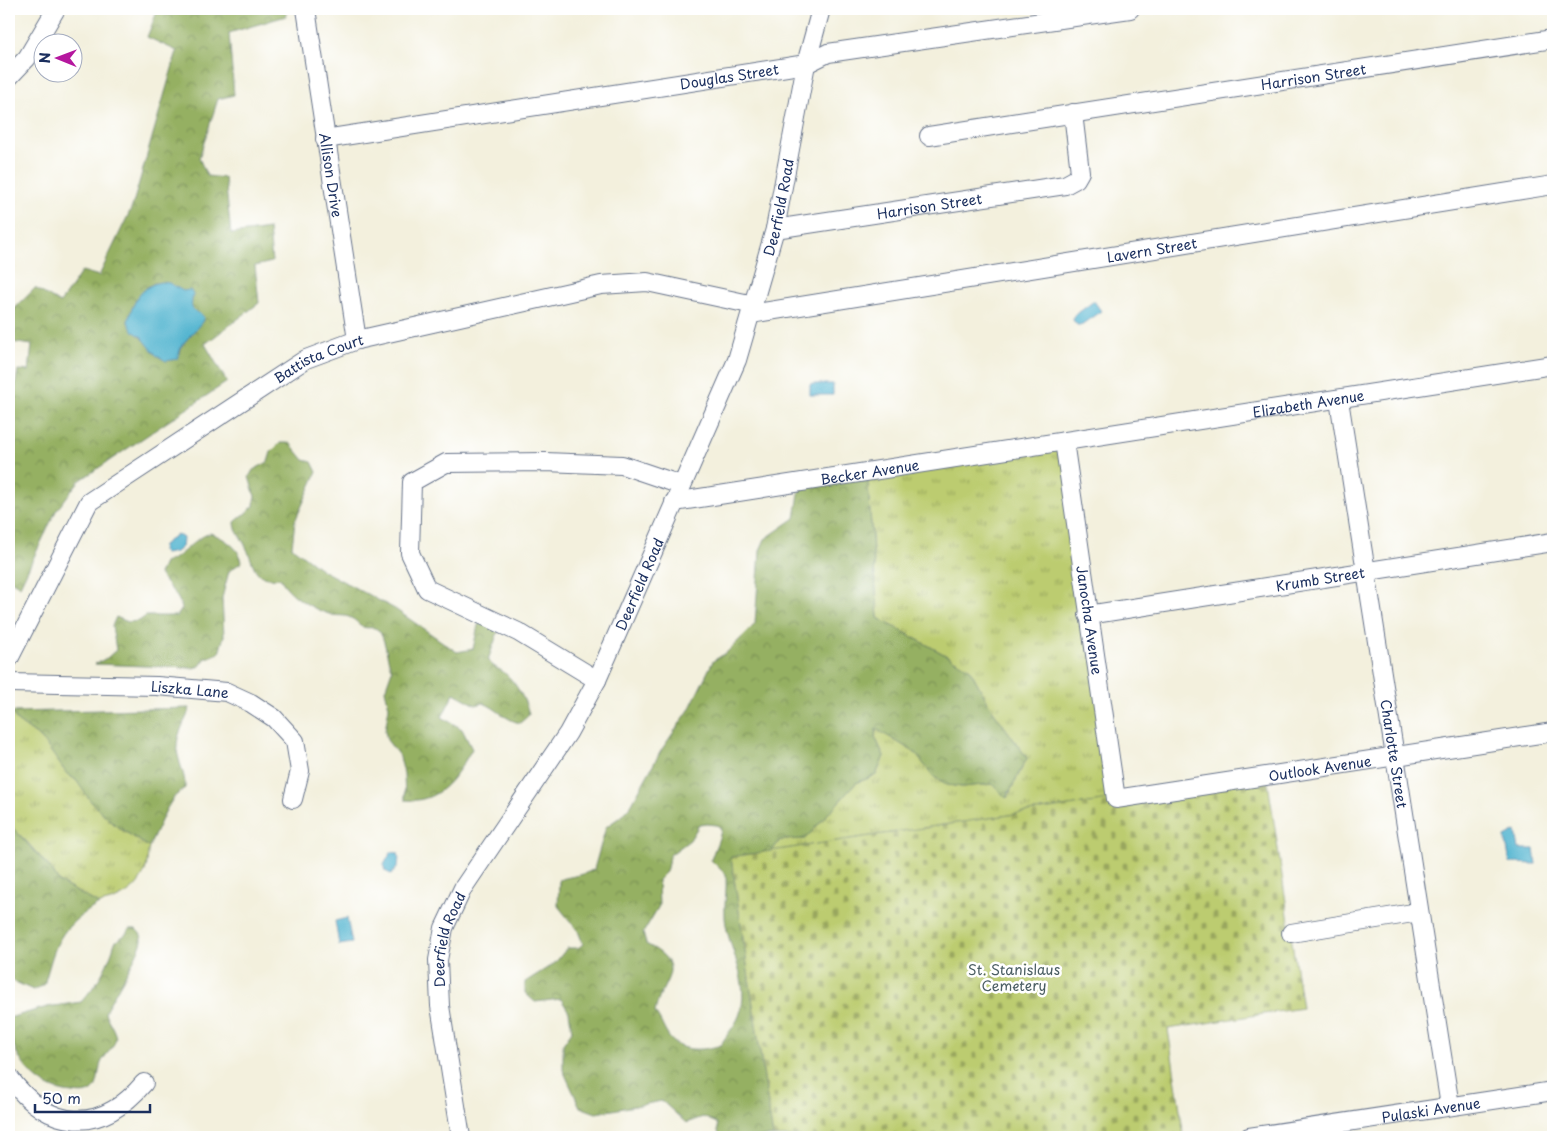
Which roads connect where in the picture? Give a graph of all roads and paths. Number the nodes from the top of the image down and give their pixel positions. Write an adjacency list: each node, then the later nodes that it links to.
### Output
1 (56, 9): 7 (street)
2 (306, 9): 10 (street, Allison Drive)
3 (821, 9): 6 (street, Deerfield Road)
4 (1130, 9): 6 (street, Douglas Street)
5 (1553, 39): 8 (street, Harrison Street)
6 (806, 64): 10 (street, Douglas Street); 12 (street, Deerfield Road)
7 (9, 77)
8 (1073, 113): 9 (street, Harrison Street); 12 (street, Harrison Street)
9 (929, 136)
10 (325, 139): 14 (street, Allison Drive)
11 (1553, 185): 13 (street, Lavern Street)
12 (775, 229): 13 (street, Deerfield Road)
13 (753, 309): 14 (street, Battista Court); 18 (street, Deerfield Road)
14 (357, 340): 23 (street, Battista Court)
15 (1553, 365): 16 (street, Elizabeth Avenue)
16 (1339, 400): 17 (street, Elizabeth Avenue); 21 (street, Charlotte Street)
17 (1064, 441): 19 (street, Becker Avenue); 22 (street, Janocha Avenue)
18 (681, 485): 19 (street, Deerfield Road); 24 (street)
19 (674, 502): 24 (street, Deerfield Road)
20 (1553, 542): 21 (street, Krumb Street)
21 (1366, 572): 22 (street, Krumb Street); 27 (street, Charlotte Street)
22 (1088, 615): 29 (street, Janocha Avenue)
23 (9, 659)
24 (597, 680): 36 (street, Deerfield Road)
25 (9, 683): 28 (street, Liszka Lane)
26 (1553, 732): 27 (street, Outlook Avenue)
27 (1395, 757): 29 (street, Outlook Avenue); 30 (street, Charlotte Street)
28 (292, 799)
29 (1116, 799)
30 (1420, 912): 31 (street); 35 (street, Charlotte Street)
31 (1291, 933)
32 (9, 1077): 33 (street)
33 (144, 1083)
34 (1553, 1090): 35 (street, Pulaski Avenue)
35 (1450, 1106): 37 (street, Pulaski Avenue)
36 (461, 1137)
37 (1249, 1137)

